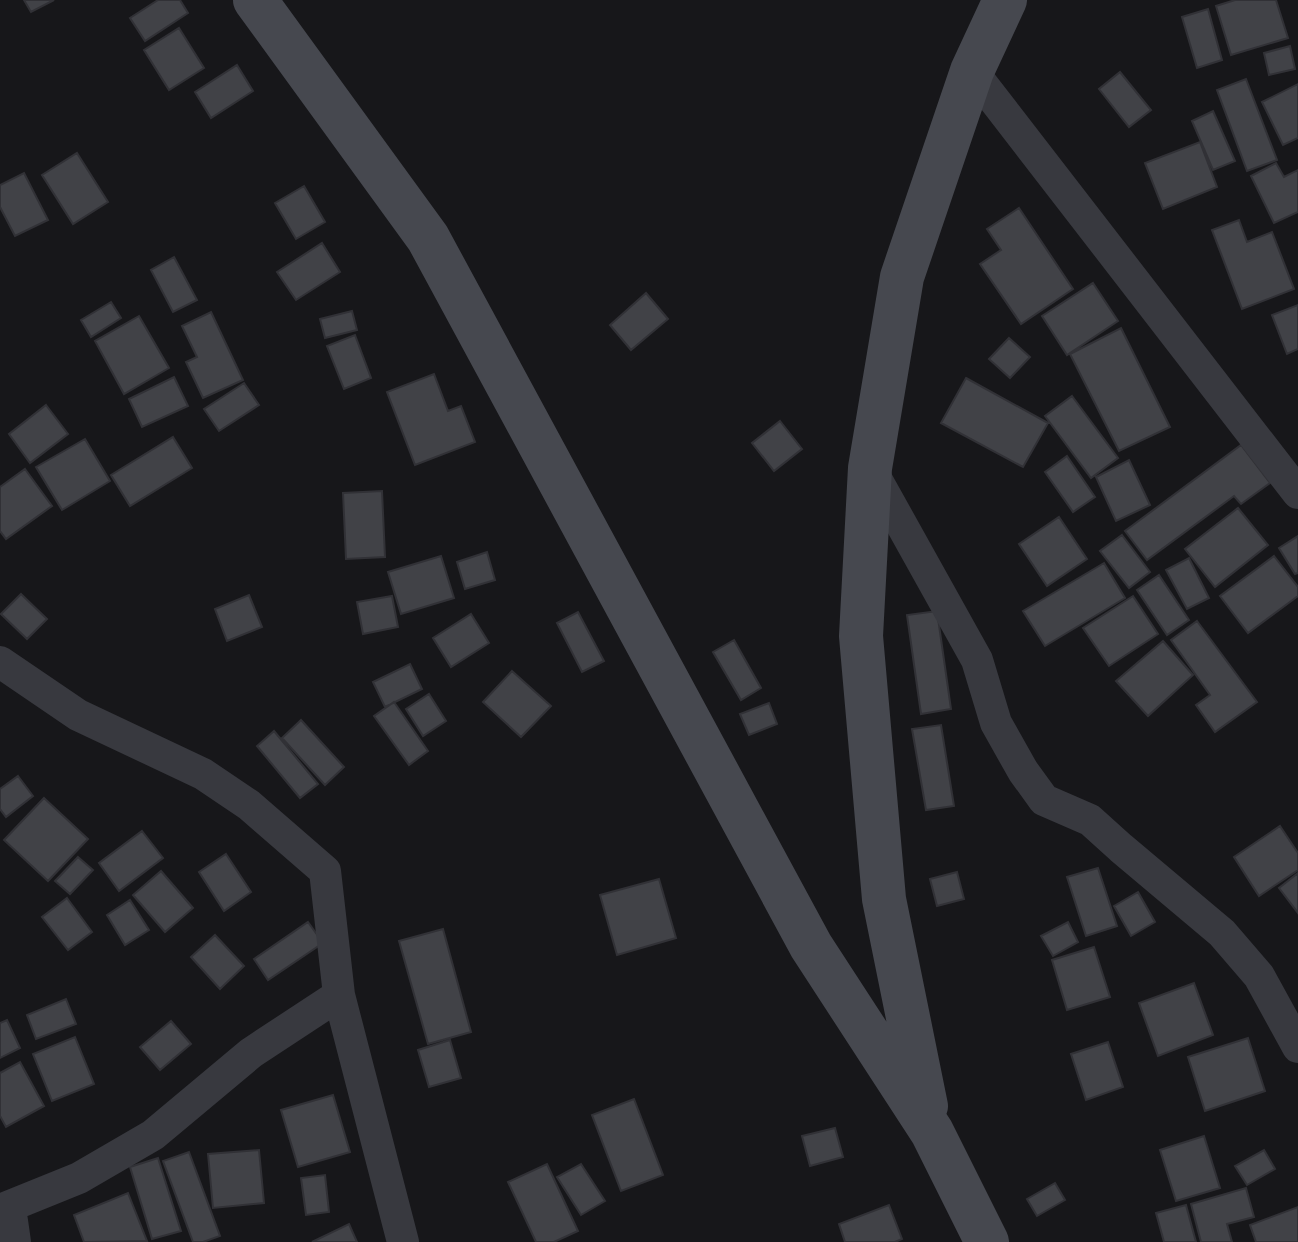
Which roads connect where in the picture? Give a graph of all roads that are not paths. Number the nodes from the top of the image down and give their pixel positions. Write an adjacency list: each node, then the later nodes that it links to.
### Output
1 (255, 0): 9 (main road)
2 (999, 4): 3 (main road)
3 (972, 71): 4 (main road); 5 (street)
4 (870, 468): 8 (street); 9 (main road)
5 (1298, 493)
6 (0, 662): 7 (street)
7 (339, 995): 10 (street); 12 (street)
8 (1298, 1047)
9 (932, 1132): 13 (main road)
10 (5, 1208): 11 (street)
11 (15, 1242)
12 (403, 1242)
13 (987, 1242)

